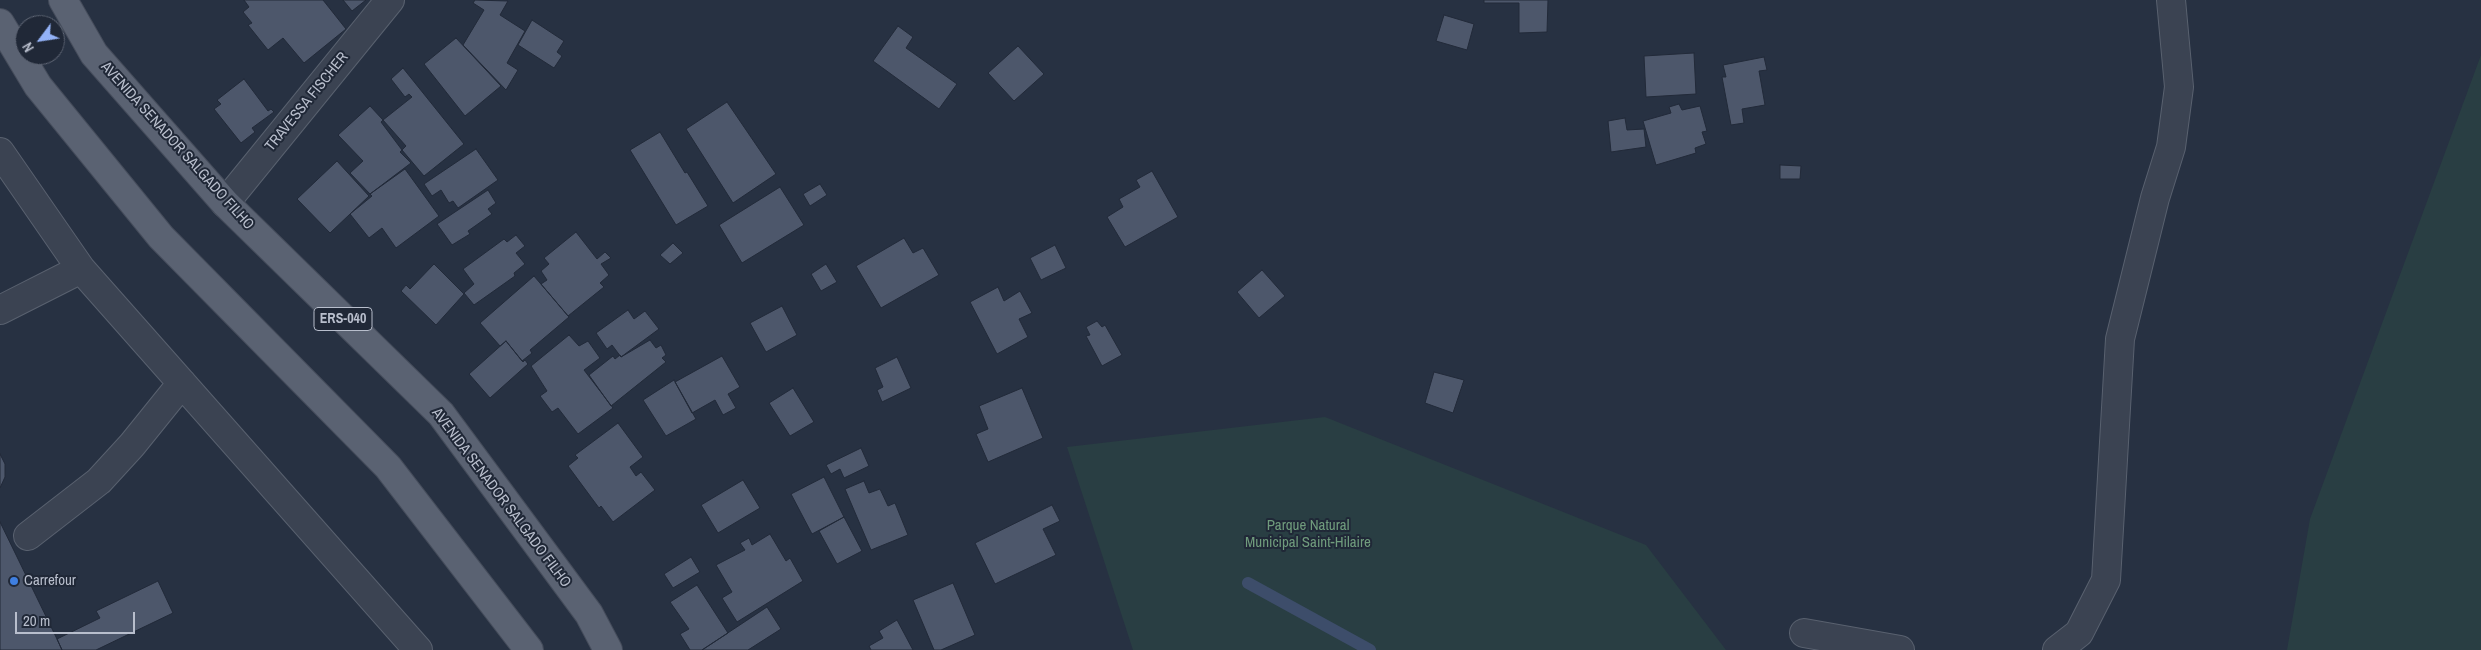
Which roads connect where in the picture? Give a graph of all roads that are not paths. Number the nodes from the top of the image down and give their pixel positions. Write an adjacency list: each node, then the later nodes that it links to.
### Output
1 (63, 0): 6 (main road, AVENIDA SENADOR SALGADO FILHO / ERS-040)
2 (390, 0): 6 (street, TRAVESSA FISCHER)
3 (2171, 0): 16 (street)
4 (0, 23): 13 (main road)
5 (0, 152): 7 (street)
6 (225, 203): 14 (main road, AVENIDA SENADOR SALGADO FILHO / ERS-040)
7 (80, 269): 8 (street); 9 (street)
8 (0, 310)
9 (182, 383): 10 (street); 12 (street)
10 (28, 536)
11 (1804, 633): 15 (street)
12 (418, 650)
13 (529, 650)
14 (608, 650)
15 (1900, 650)
16 (2056, 650)

